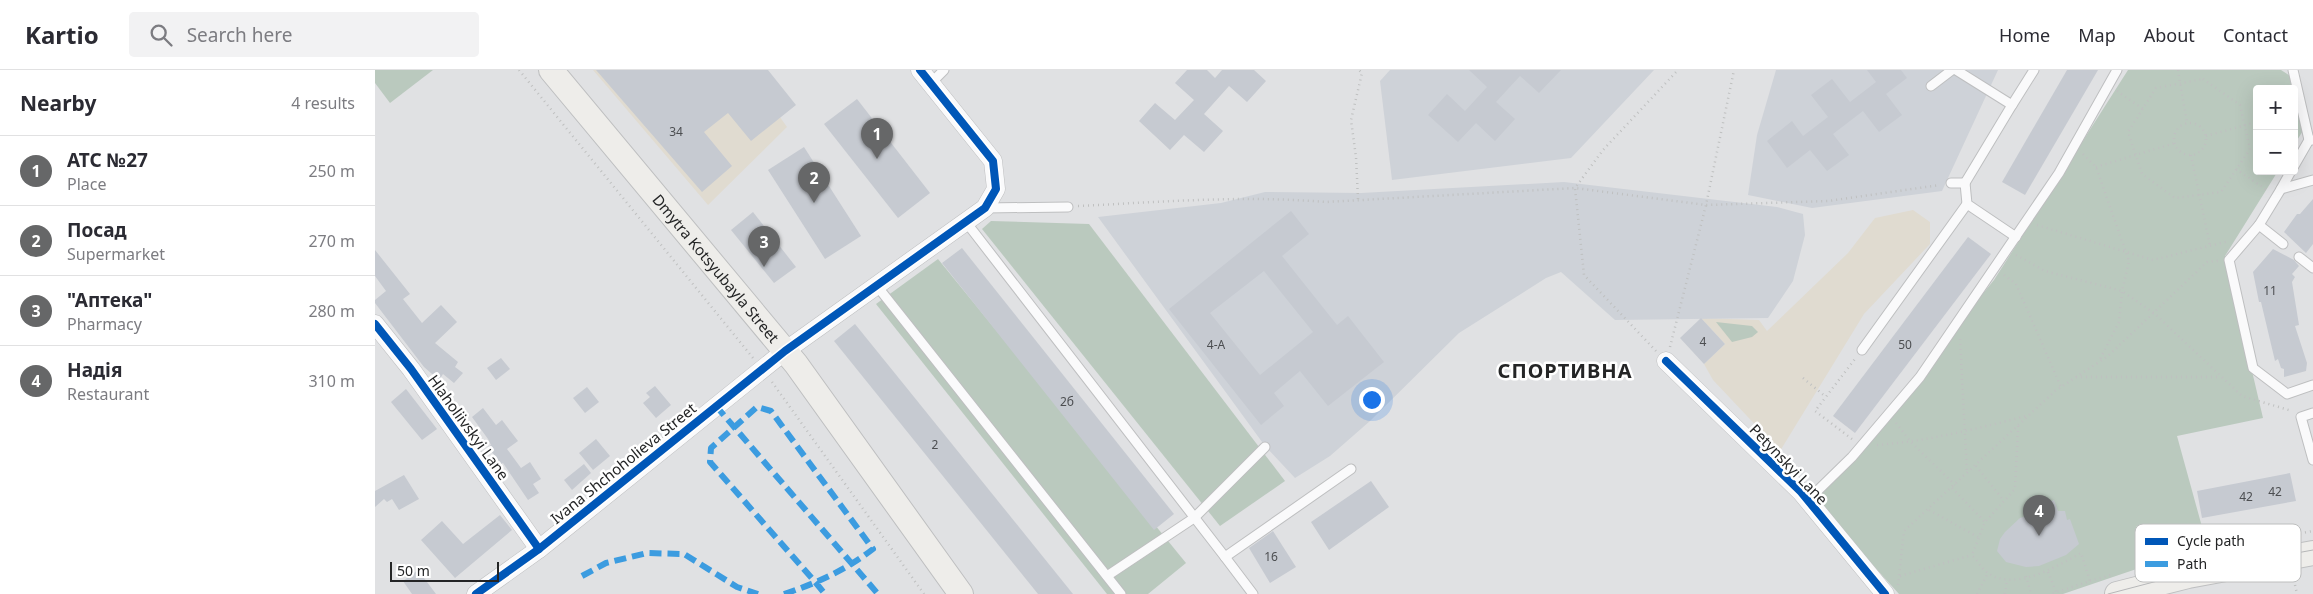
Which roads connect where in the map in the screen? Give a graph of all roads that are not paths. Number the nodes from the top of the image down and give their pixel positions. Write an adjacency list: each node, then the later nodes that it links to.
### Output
1 (551, 70): 31 (main road, Dmytra Kotsyubayla Street)
2 (920, 70): 9 (street)
3 (944, 70): 9 (lane)
4 (1952, 70): 10 (lane)
5 (1956, 70): 11 (lane)
6 (2034, 70): 11 (lane)
7 (2117, 70): 24 (lane)
8 (2293, 70): 12 (lane)
9 (930, 84): 21 (street)
10 (1931, 86)
11 (2012, 105): 16 (lane)
12 (2311, 140): 13 (lane)
13 (2298, 160)
14 (2289, 175): 18 (lane)
15 (2313, 180): 18 (lane)
16 (1965, 182): 17 (lane); 19 (lane)
17 (1951, 183)
18 (2278, 193): 23 (lane)
19 (1967, 204): 24 (lane); 30 (lane)
20 (1068, 207): 21 (lane)
21 (985, 208): 22 (street, Ivana Shchoholieva Street)
22 (965, 222): 28 (street, Ivana Shchoholieva Street); 39 (lane)
23 (2259, 225): 25 (lane); 33 (lane)
24 (2016, 237): 38 (lane)
25 (2283, 244)
26 (2299, 256): 27 (lane)
27 (2313, 268)
28 (877, 286): 31 (street, Ivana Shchoholieva Street); 42 (lane)
29 (375, 324): 40 (street, Hlaholiivskyi Lane)
30 (1862, 350)
31 (785, 351): 40 (street, Ivana Shchoholieva Street); 48 (main road, Dmytra Kotsyubayla Street)
32 (1666, 361): 38 (street, Petynskyi Lane)
33 (2313, 385)
34 (2313, 413): 36 (lane)
35 (1265, 446): 39 (lane)
36 (2313, 460)
37 (1351, 469): 41 (lane)
38 (1808, 500): 45 (street, Petynskyi Lane)
39 (1194, 518): 41 (lane); 42 (lane)
40 (539, 549): 44 (street, Ivana Shchoholieva Street)
41 (1225, 557): 50 (lane)
42 (1107, 576): 49 (lane)
43 (2165, 582): 46 (main road)
44 (499, 588): 47 (street, Ivana Shchoholieva Street)
45 (1891, 593)
46 (2122, 593)
47 (476, 594)
48 (961, 594)
49 (1121, 594)
50 (1253, 594)

